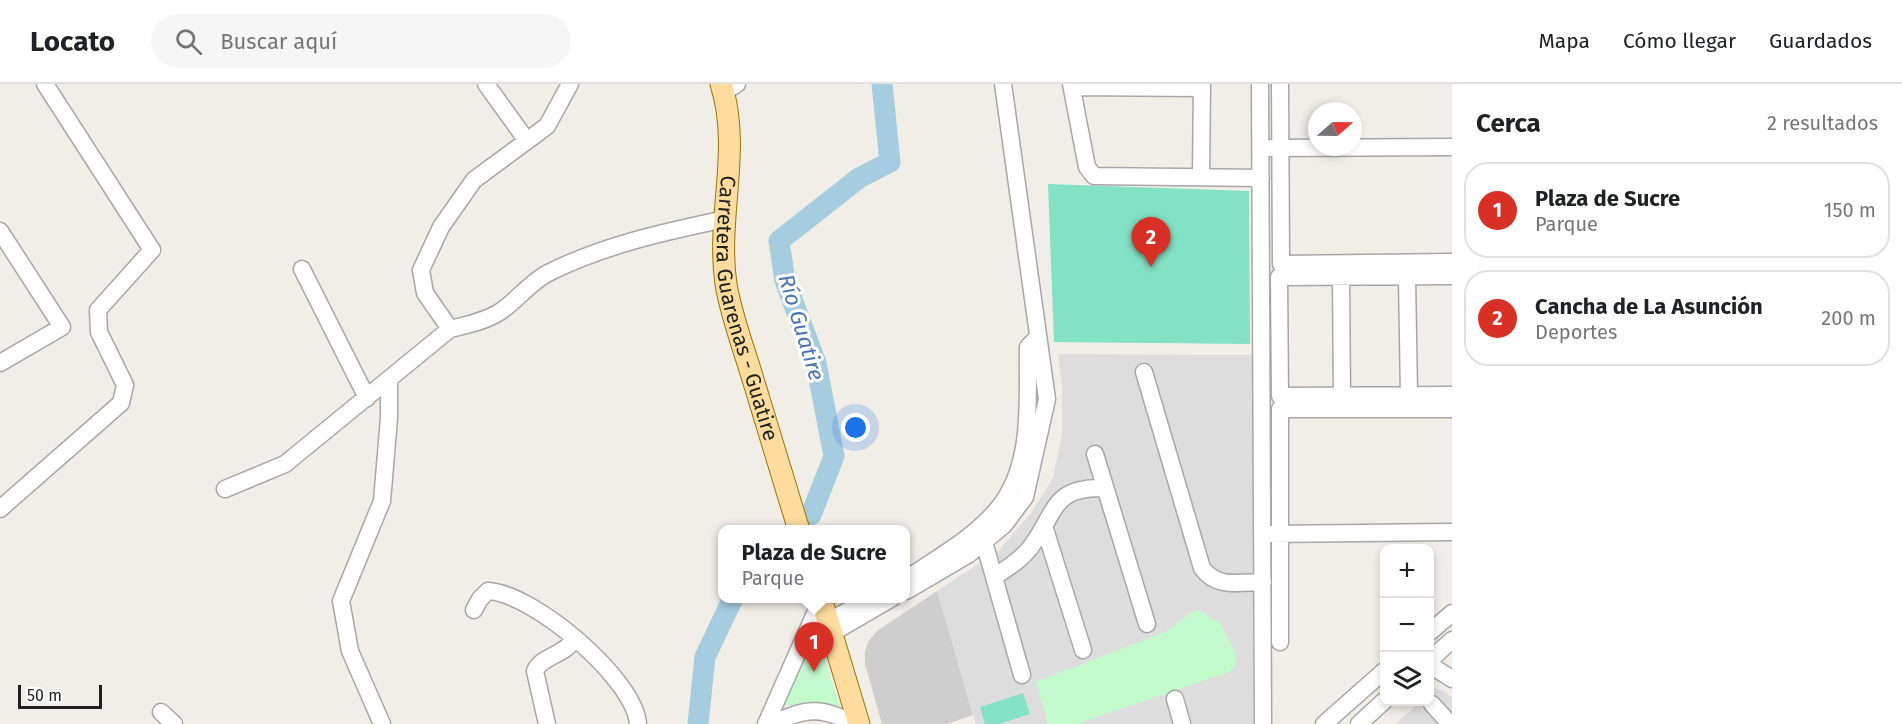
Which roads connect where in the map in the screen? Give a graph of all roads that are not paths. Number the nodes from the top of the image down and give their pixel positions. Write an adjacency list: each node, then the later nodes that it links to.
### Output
1 (45, 84): 37 (street)
2 (486, 84): 10 (street)
3 (570, 84): 10 (street)
4 (1003, 84): 24 (street)
5 (1260, 84): 13 (street)
6 (1280, 84): 12 (street)
7 (1071, 86): 8 (street); 14 (street)
8 (1202, 86): 14 (street)
9 (727, 87): 16 (main road, Carretera Guarenas - Guatire)
10 (527, 141): 23 (street)
11 (1452, 147): 12 (street)
12 (1280, 148): 13 (street); 18 (street)
13 (1261, 149): 15 (street)
14 (1201, 177): 15 (street)
15 (1261, 178): 25 (street)
16 (725, 219): 23 (street); 38 (main road, Carretera Guarenas - Guatire)
17 (0, 231): 26 (street)
18 (1452, 262)
19 (302, 268): 32 (street)
20 (1452, 276): 21 (street)
21 (1407, 277): 22 (street); 29 (street)
22 (1341, 278): 25 (street); 31 (street)
23 (450, 329): 28 (street)
24 (1038, 337): 43 (street); 44 (street)
25 (1271, 337): 31 (street); 41 (street)
26 (0, 363)
27 (1144, 372): 46 (street)
28 (389, 380): 32 (street); 69 (street)
29 (1409, 395): 30 (street); 31 (street)
30 (1452, 395)
31 (1342, 396)
32 (366, 398): 36 (street)
33 (1452, 409): 42 (street)
34 (1095, 454): 35 (street)
35 (1105, 488): 39 (street); 54 (street)
36 (225, 489)
37 (0, 509)
38 (798, 525)
39 (1044, 526): 45 (street); 59 (street)
40 (1452, 532): 42 (street)
41 (1263, 534): 42 (street); 46 (street)
42 (1281, 534): 58 (street)
43 (984, 542): 45 (street); 47 (street)
44 (910, 576)
45 (993, 577): 61 (street)
46 (1263, 582): 77 (street)
47 (910, 589)
48 (819, 603): 72 (street)
49 (822, 603): 55 (main road)
50 (865, 603): 55 (street)
51 (881, 603): 55 (street)
52 (474, 610): 57 (street)
53 (1452, 613): 56 (street)
54 (1147, 624)
55 (830, 627): 75 (main road)
56 (1434, 629)
57 (575, 638): 70 (street); 71 (street)
58 (1280, 642)
59 (1083, 650)
60 (1434, 668): 63 (street)
61 (1022, 675)
62 (1380, 675): 78 (street)
63 (1452, 679)
64 (1175, 699): 76 (street)
65 (1380, 704): 79 (street)
66 (1434, 706): 80 (street)
67 (161, 712): 68 (street)
68 (174, 724)
69 (382, 724)
70 (547, 724)
71 (638, 724)
72 (766, 724)
73 (774, 724): 74 (street)
74 (854, 724)
75 (859, 724)
76 (1182, 724)
77 (1263, 724)
78 (1324, 724)
79 (1359, 724)
80 (1450, 724)

